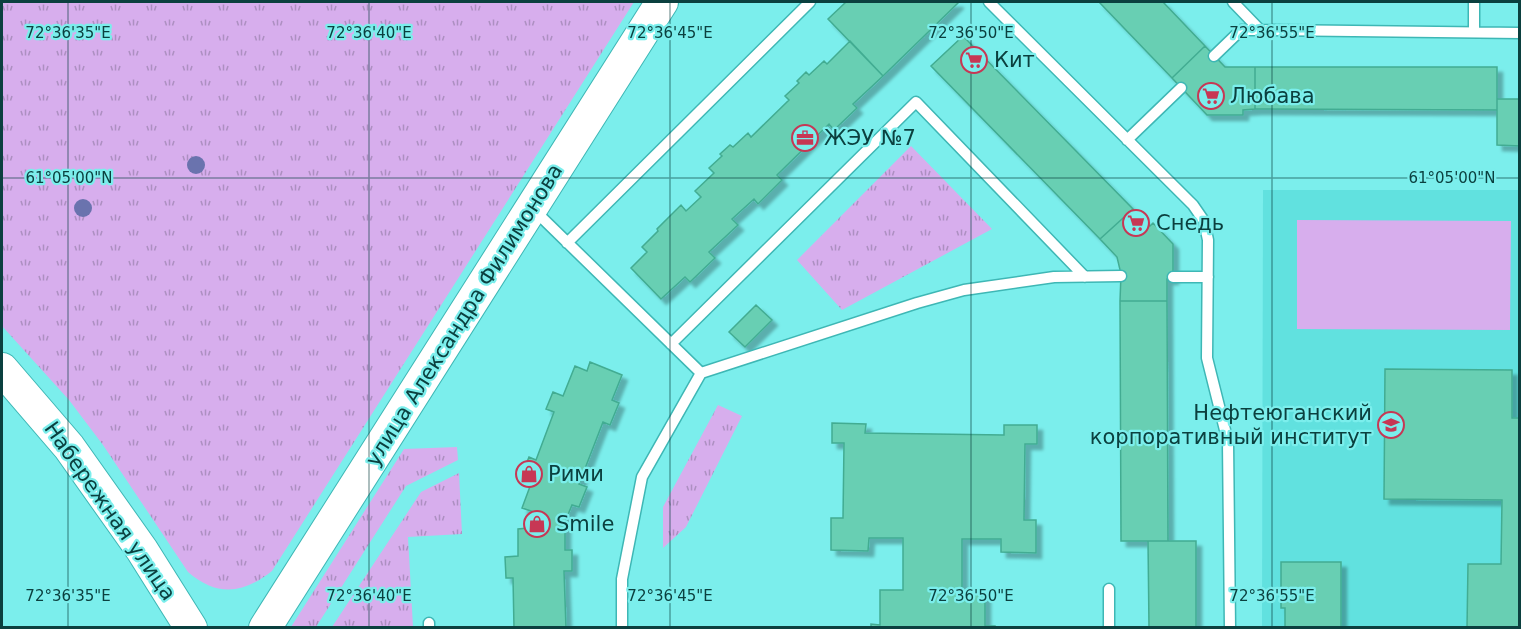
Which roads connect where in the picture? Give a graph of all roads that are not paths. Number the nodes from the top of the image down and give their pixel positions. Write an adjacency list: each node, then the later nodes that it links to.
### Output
1 (662, 2): 12 (main road, улица Александра Филимонова)
2 (810, 2): 13 (lane)
3 (989, 2): 11 (lane)
4 (1233, 2): 6 (lane)
5 (1474, 2): 7 (lane)
6 (1260, 30): 7 (lane); 9 (lane)
7 (1474, 32): 8 (lane)
8 (1520, 33)
9 (1214, 56)
10 (1181, 88): 11 (lane)
11 (1127, 140): 17 (lane)
12 (531, 207): 13 (lane); 23 (main road, улица Александра Филимонова)
13 (567, 243): 18 (lane)
14 (1121, 276): 15 (lane)
15 (1085, 277): 18 (lane); 20 (lane)
16 (1173, 277): 17 (lane)
17 (1208, 277): 26 (lane)
18 (671, 344): 20 (lane)
19 (2, 369): 22 (main road, Набережная улица)
20 (701, 373): 24 (lane)
21 (1109, 589): 25 (lane)
22 (191, 627)
23 (265, 627)
24 (622, 627)
25 (1108, 627)
26 (1230, 627)

